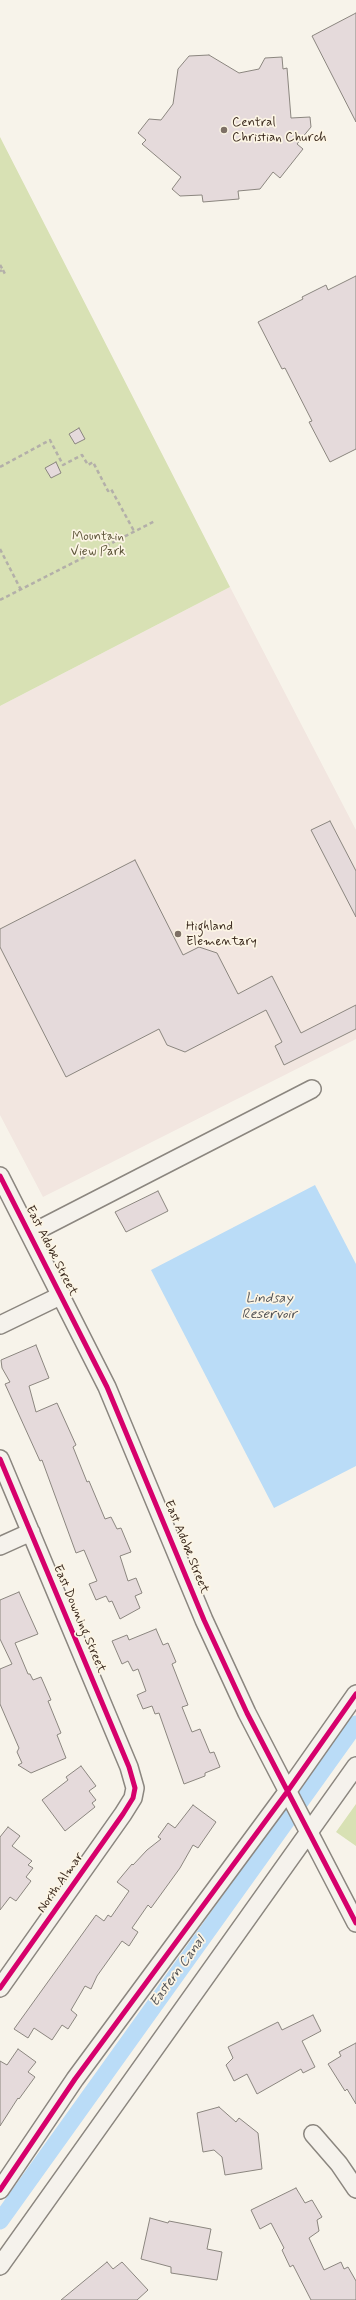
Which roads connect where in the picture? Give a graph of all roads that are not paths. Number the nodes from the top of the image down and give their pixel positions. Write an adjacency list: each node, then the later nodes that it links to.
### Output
1 (312, 1089): 3 (street)
2 (0, 1176): 3 (street, East Adobe Street)
3 (30, 1234): 4 (street, East Adobe Street)
4 (62, 1295): 5 (street); 12 (street, East Adobe Street)
5 (0, 1325)
6 (0, 1459): 7 (street, East Downing Street)
7 (31, 1532): 8 (street); 11 (street, East Downing Street)
8 (0, 1546)
9 (356, 1694): 12 (street)
10 (356, 1766): 13 (street)
11 (135, 1788): 15 (street, North Almar)
12 (287, 1792): 13 (street, East Adobe Street); 18 (street)
13 (309, 1833): 14 (street, East Adobe Street); 19 (street)
14 (356, 1923)
15 (0, 1988)
16 (313, 2134): 17 (street)
17 (356, 2189)
18 (0, 2190)
19 (0, 2266)

